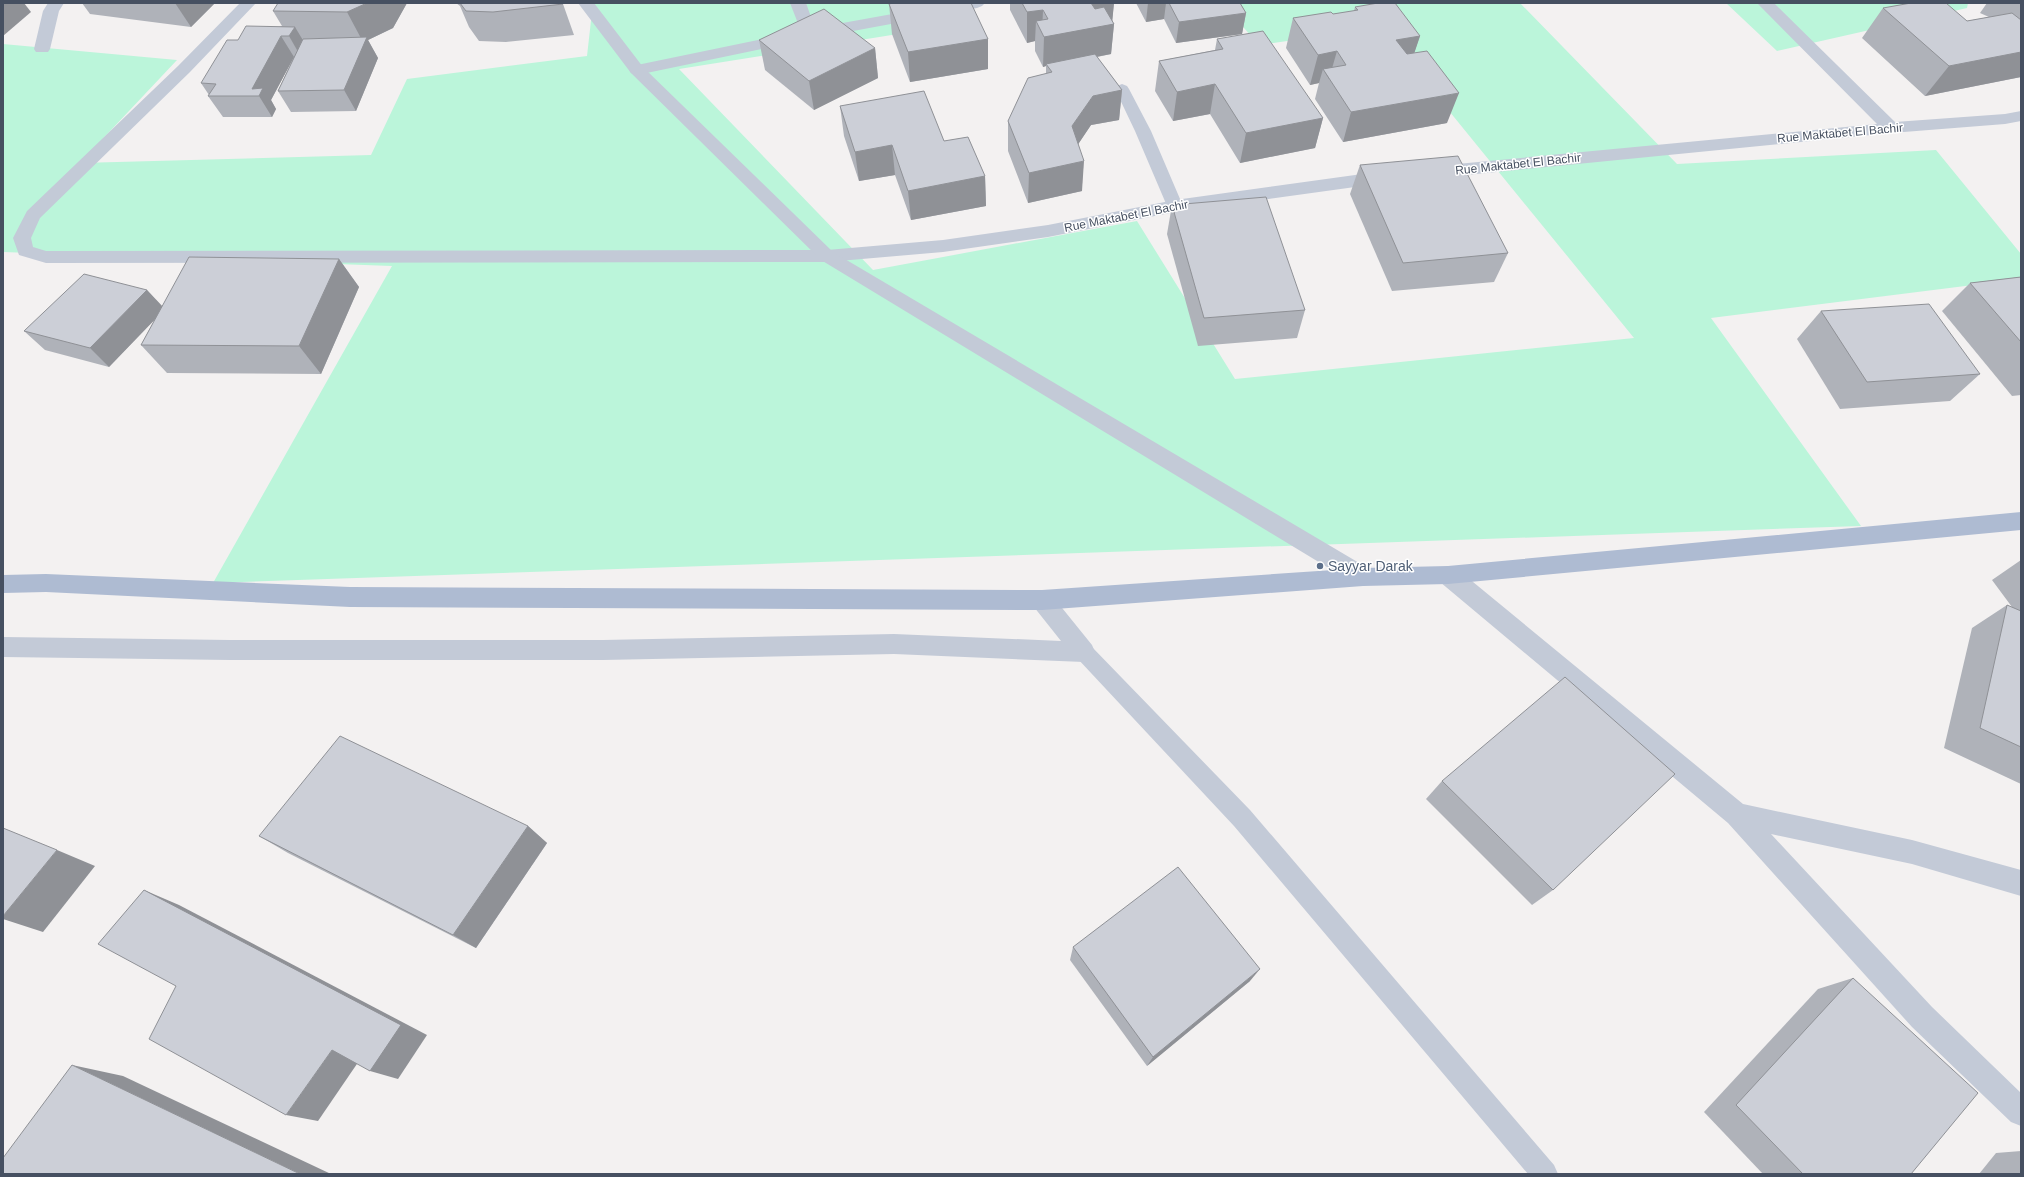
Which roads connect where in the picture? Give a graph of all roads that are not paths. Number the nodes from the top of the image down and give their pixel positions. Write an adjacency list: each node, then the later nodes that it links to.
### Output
1 (56, 3): 8 (street)
2 (248, 3): 16 (street, Rue Maktabet El Bachir)
3 (586, 3): 9 (street)
4 (798, 3): 7 (street)
5 (977, 3): 7 (street)
6 (1765, 3): 12 (street)
7 (810, 34): 9 (street)
8 (42, 49)
9 (637, 70): 16 (street)
10 (1122, 89): 15 (lane)
11 (2021, 116): 12 (street, Rue Maktabet El Bachir)
12 (1891, 128): 13 (street, Rue Maktabet El Bachir)
13 (1421, 173)
14 (1397, 176): 15 (street, Rue Maktabet El Bachir)
15 (1175, 206): 16 (street, Rue Maktabet El Bachir)
16 (827, 256): 19 (street)
17 (2021, 521): 18 (main road)
18 (1448, 575): 19 (main road); 24 (street)
19 (1363, 577): 21 (main road)
20 (3, 584): 21 (main road)
21 (1042, 600): 23 (street)
22 (3, 647): 23 (street)
23 (1084, 652): 27 (lane)
24 (1736, 815): 25 (street); 26 (street)
25 (2021, 882)
26 (2021, 1112)
27 (1545, 1174)

